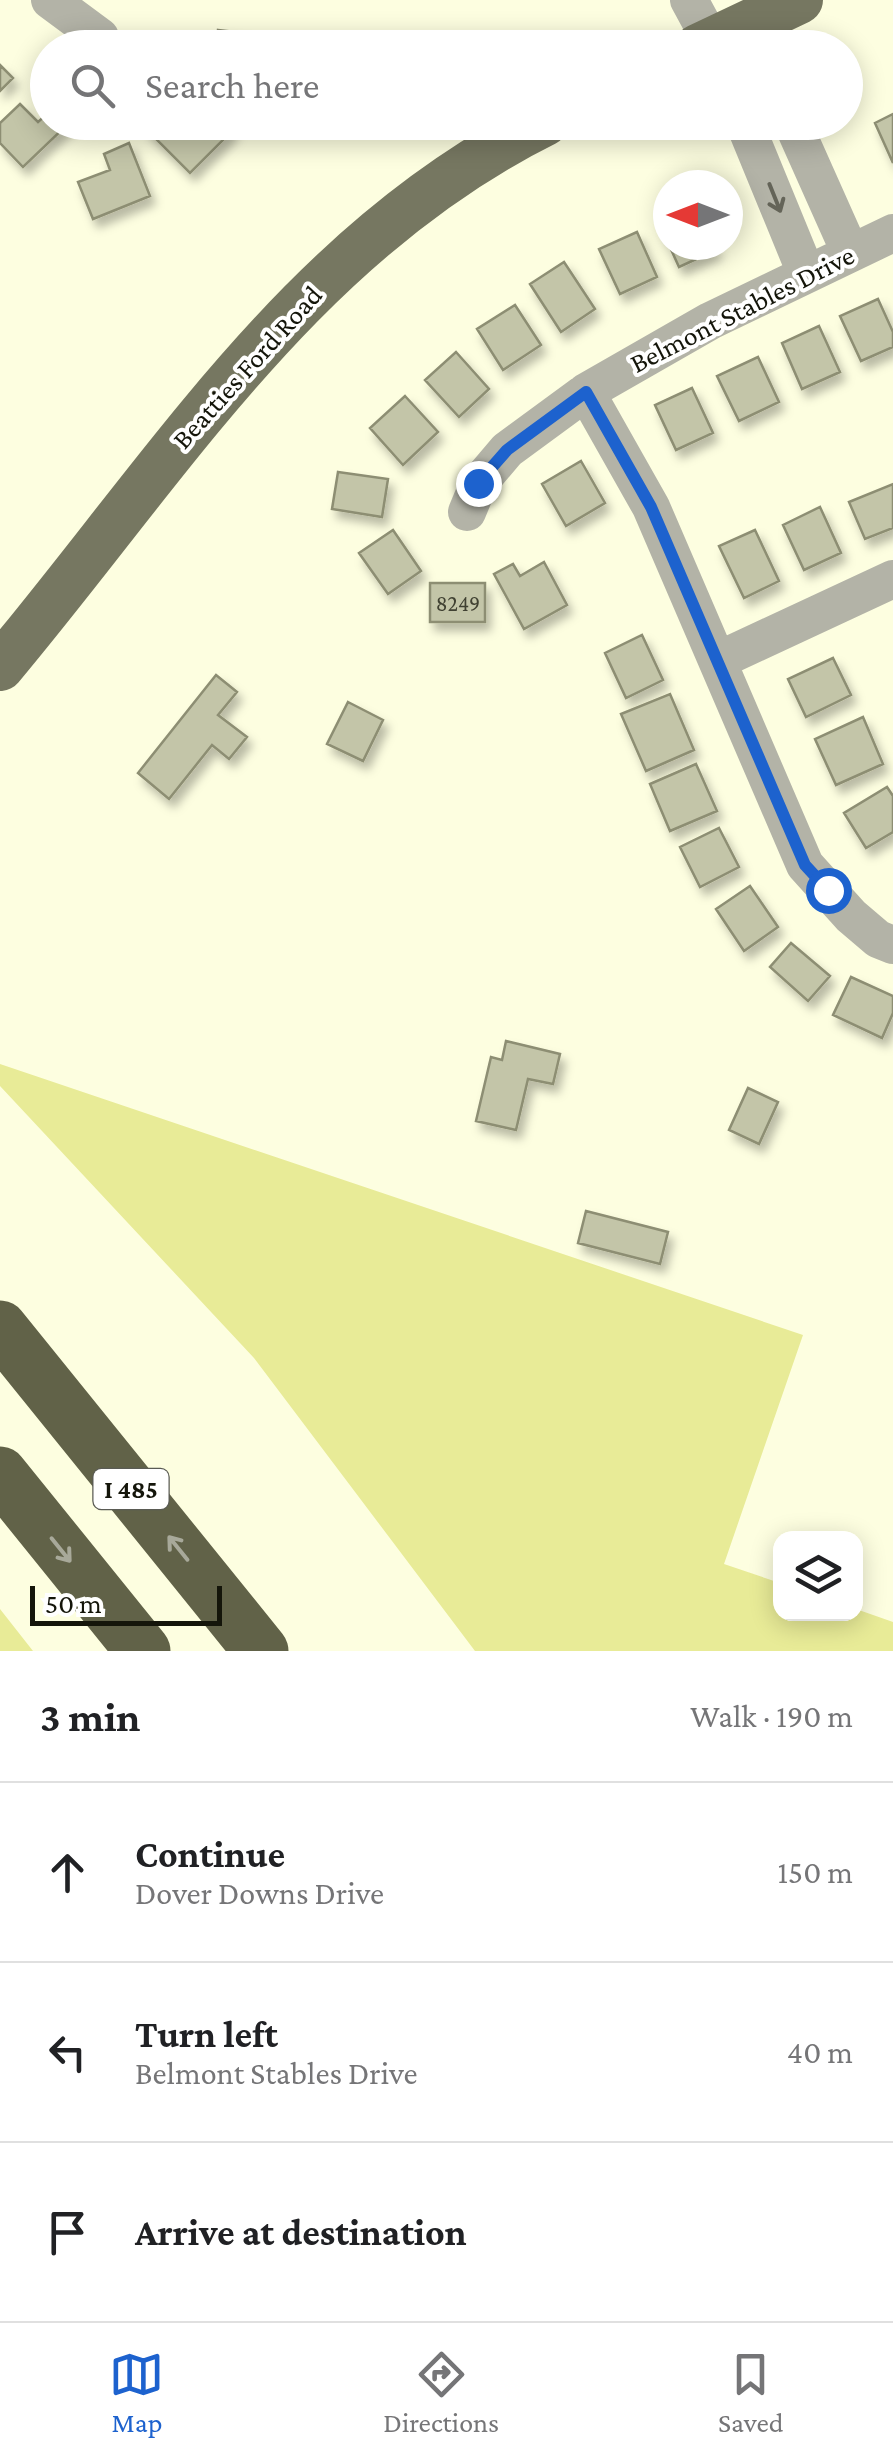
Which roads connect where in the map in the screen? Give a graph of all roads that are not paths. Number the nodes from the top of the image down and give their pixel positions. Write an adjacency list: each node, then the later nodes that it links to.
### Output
1 (50, 0): 4 (street)
2 (688, 0): 5 (street)
3 (799, 0): 6 (main road)
4 (91, 30)
5 (716, 30)
6 (746, 30)
7 (516, 140): 17 (main road, Beatties Ford Road)
8 (751, 140): 12 (street, one-way to 12)
9 (800, 140): 11 (street)
10 (893, 232): 11 (street, Belmont Stables Drive)
11 (850, 252): 12 (street, Belmont Stables Drive)
12 (806, 273): 13 (street, Belmont Stables Drive)
13 (586, 392): 14 (street, Belmont Stables Drive); 16 (street)
14 (467, 512)
15 (893, 579): 16 (street)
16 (719, 660): 18 (street)
17 (0, 668)
18 (893, 944)
19 (0, 1328): 22 (highway, I 485, one-way to 19)
20 (0, 1474): 21 (highway, one-way to 21)
21 (143, 1651)
22 (261, 1651)

